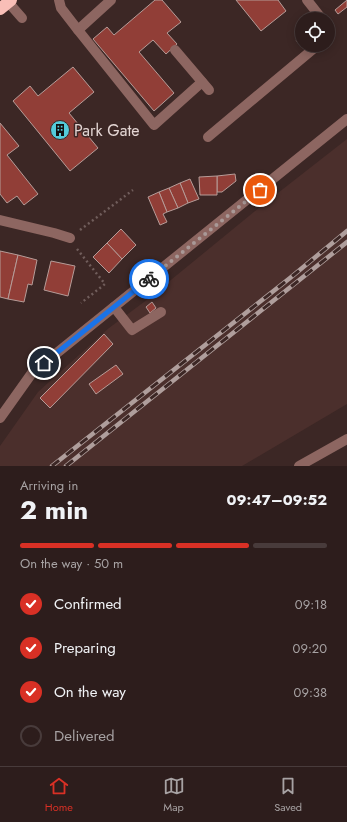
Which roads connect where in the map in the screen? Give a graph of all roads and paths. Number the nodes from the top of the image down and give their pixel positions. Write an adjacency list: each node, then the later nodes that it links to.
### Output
1 (59, 0): 7 (street)
2 (111, 0): 7 (street)
3 (307, 0): 5 (street)
4 (6, 4): 6 (street)
5 (316, 12)
6 (22, 18)
7 (78, 30): 8 (street)
8 (175, 50)
9 (310, 52): 11 (street)
10 (347, 119): 16 (street)
11 (208, 137)
12 (134, 190): 14 (path)
13 (0, 220): 14 (street)
14 (73, 242): 15 (path)
15 (81, 303)
16 (114, 307): 17 (street); 18 (street)
17 (162, 312)
18 (0, 418)
19 (347, 439): 20 (street)
20 (299, 466)

